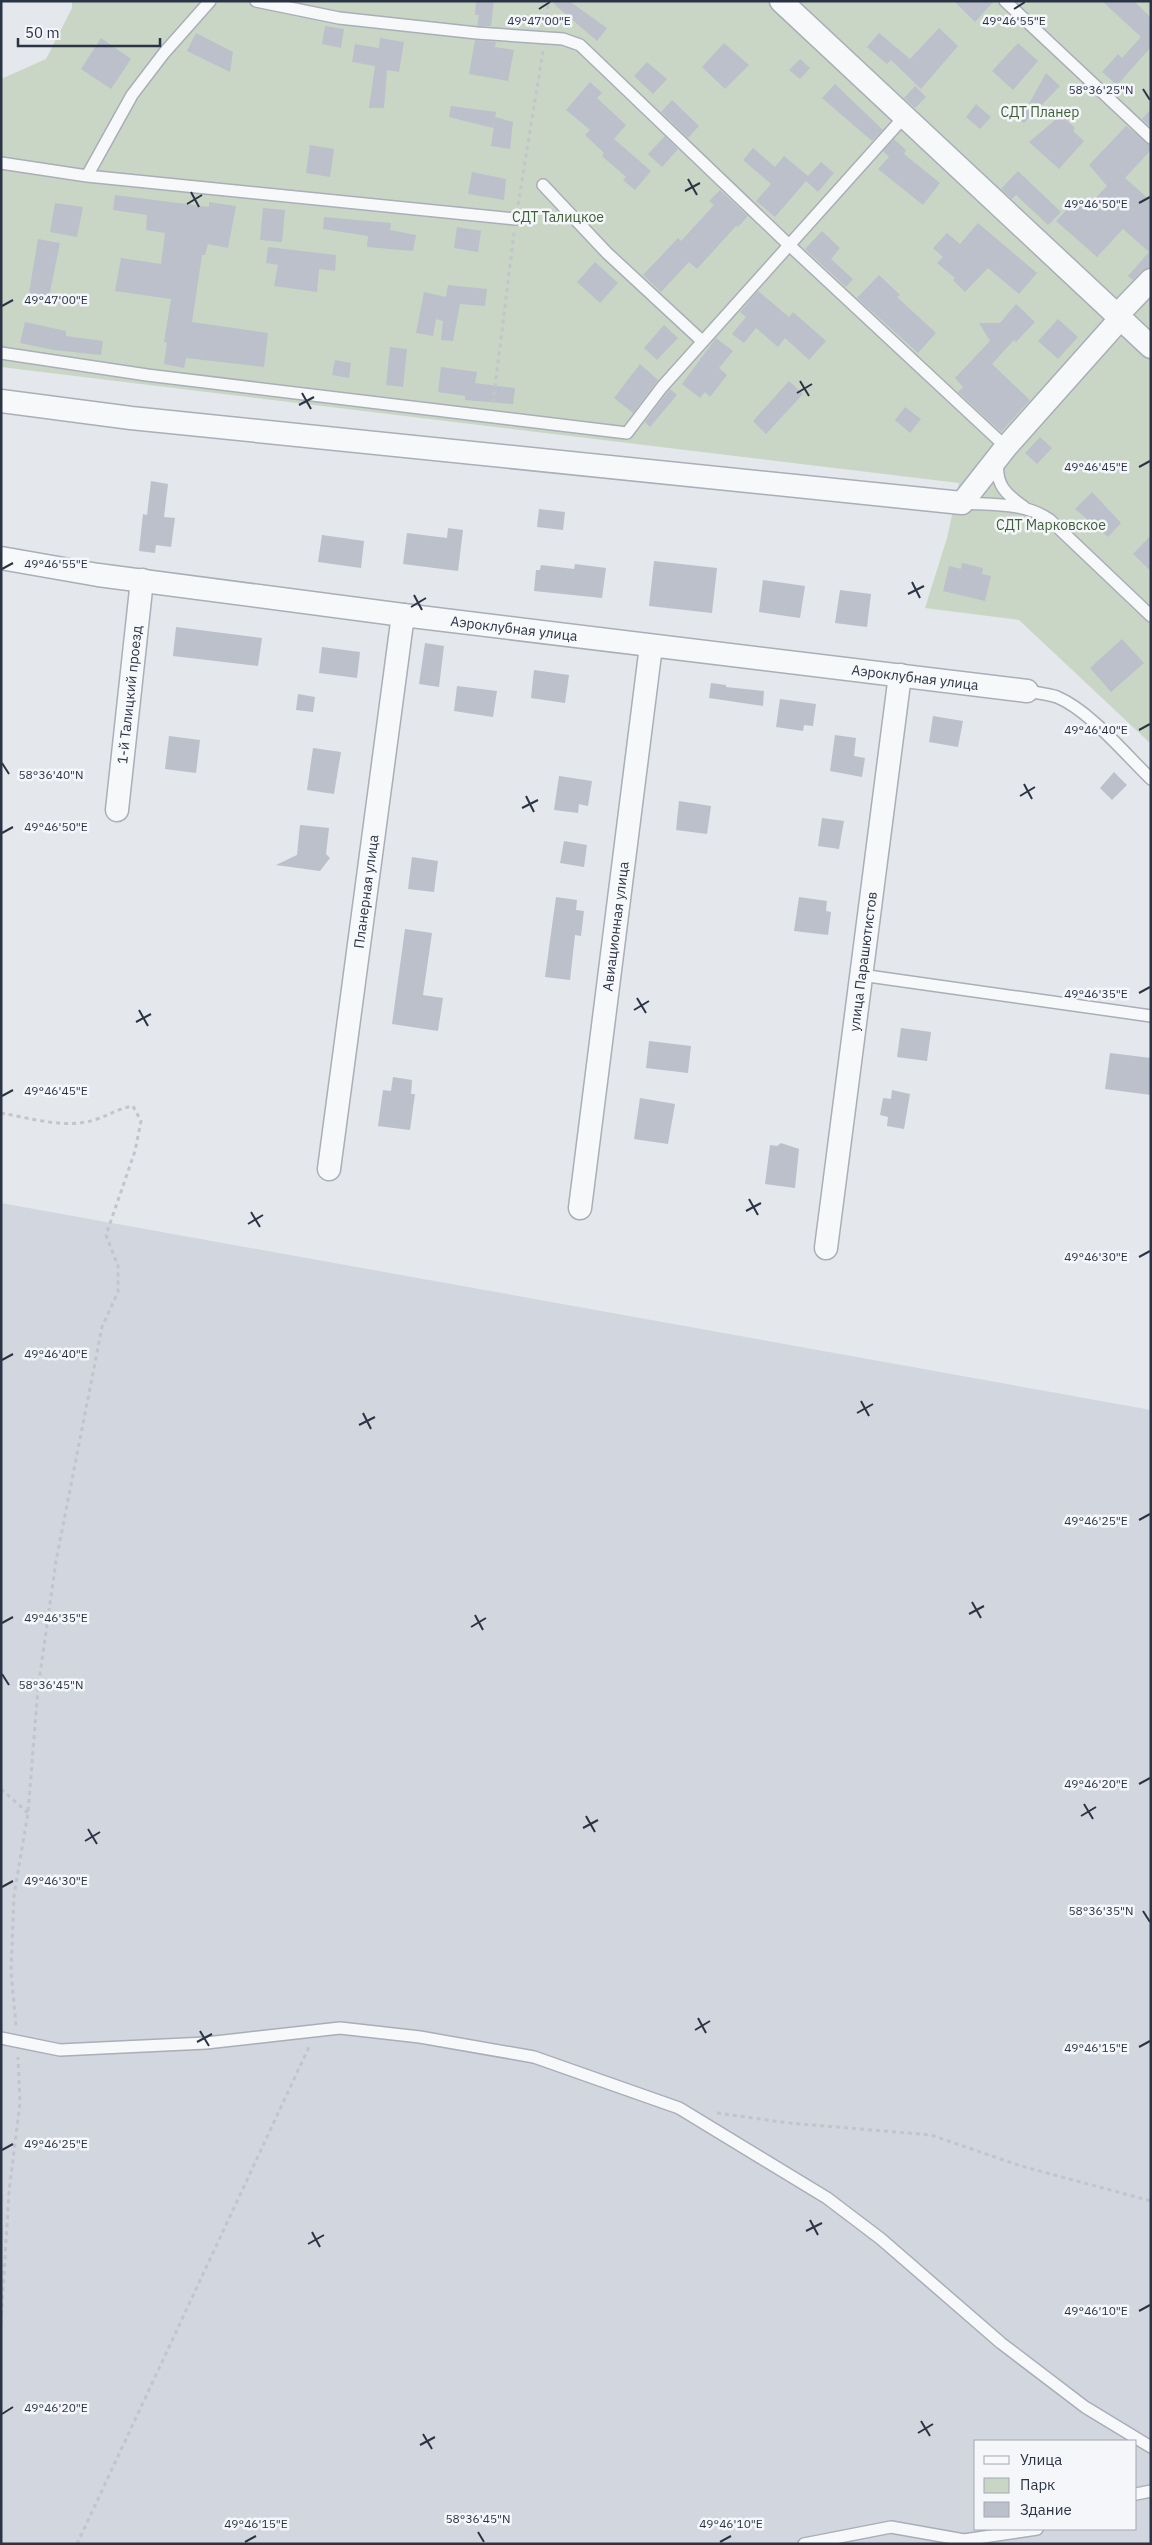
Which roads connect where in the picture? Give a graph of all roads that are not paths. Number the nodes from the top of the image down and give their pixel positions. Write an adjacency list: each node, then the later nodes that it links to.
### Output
1 (210, 1): 8 (lane)
2 (256, 1): 11 (lane)
3 (781, 1): 5 (street)
4 (1005, 1): 6 (lane)
5 (904, 117): 11 (lane); 13 (street)
6 (1151, 138)
7 (1, 163): 8 (lane)
8 (86, 176): 10 (lane)
9 (543, 185): 14 (lane)
10 (515, 219)
11 (788, 244): 14 (lane); 18 (lane)
12 (1151, 280): 13 (street)
13 (1120, 319): 15 (street); 18 (street)
14 (702, 341): 16 (lane)
15 (1151, 347)
16 (1, 353)
17 (1, 401): 19 (street)
18 (1003, 452): 19 (street); 20 (lane)
19 (962, 503): 20 (lane)
20 (1026, 508): 24 (lane)
21 (1, 558): 22 (street, Аэроклубная улица)
22 (142, 580): 23 (street, Аэроклубная улица); 29 (street, 1-й Талицкий проезд)
23 (402, 615): 25 (street, Аэроклубная улица); 32 (street, Планерная улица)
24 (1151, 616)
25 (651, 646): 26 (street, Аэроклубная улица); 33 (street, Авиационная улица)
26 (900, 675): 27 (street, Аэроклубная улица); 30 (street, улица Парашютистов)
27 (1027, 692): 28 (lane)
28 (1151, 779)
29 (117, 810)
30 (861, 975): 31 (lane); 34 (street, улица Парашютистов)
31 (1151, 1016)
32 (329, 1169)
33 (580, 1208)
34 (826, 1248)
35 (1, 2038): 36 (lane)
36 (1151, 2447)
37 (1151, 2491): 38 (lane)
38 (1137, 2494)
39 (1029, 2530): 40 (lane)
40 (804, 2544)

